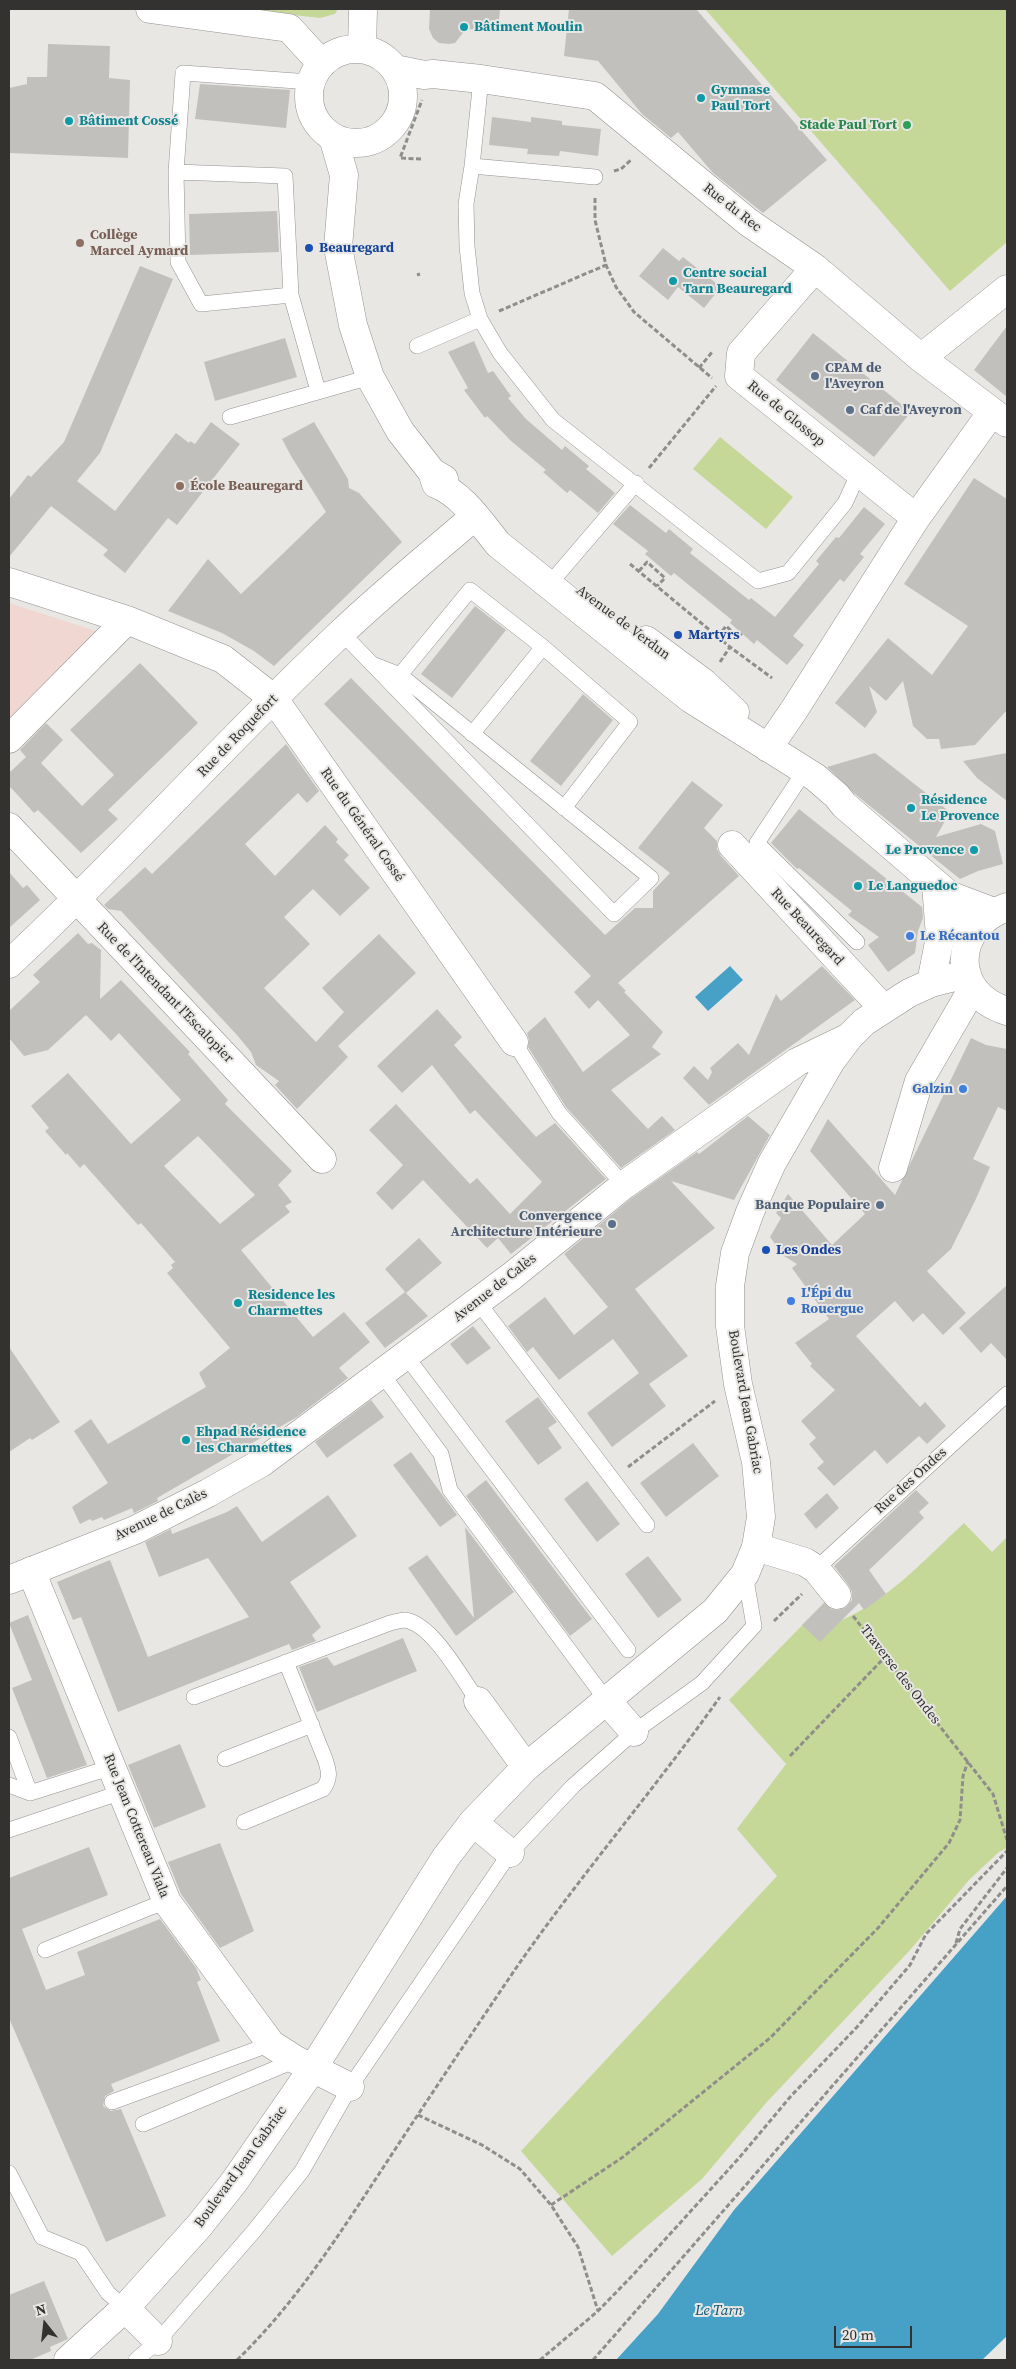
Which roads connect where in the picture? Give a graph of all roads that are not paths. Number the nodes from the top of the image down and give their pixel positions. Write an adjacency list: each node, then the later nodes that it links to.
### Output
1 (150, 9): 5 (street)
2 (363, 9): 3 (street)
3 (362, 49): 4 (street); 5 (street)
4 (395, 69): 6 (street, Rue du Rec); 8 (street)
5 (316, 73): 9 (street); 12 (lane)
6 (429, 75): 7 (street, Rue du Rec); 8 (street)
7 (481, 79): 11 (lane); 15 (street, Rue du Rec)
8 (403, 98): 10 (street)
9 (333, 137): 10 (street); 13 (street, Avenue de Verdun)
10 (368, 141): 13 (street)
11 (472, 166): 14 (lane); 18 (lane)
12 (176, 172): 17 (lane); 17 (lane)
13 (344, 175): 21 (street, Avenue de Verdun)
14 (595, 177)
15 (816, 268): 20 (street, Rue du Rec); 25 (street, Rue de Glossop)
16 (1007, 289): 20 (street)
17 (291, 295): 22 (lane)
18 (480, 319): 19 (lane); 26 (lane)
19 (417, 346)
20 (921, 358): 24 (street, Rue du Rec)
21 (370, 377): 22 (lane); 27 (street, Avenue de Verdun)
22 (318, 391): 23 (lane)
23 (230, 417)
24 (999, 418): 28 (street)
25 (859, 472): 26 (lane); 28 (street, Rue de Glossop)
26 (636, 484): 29 (lane)
27 (475, 516): 29 (street, Avenue de Verdun); 32 (street, Rue de Roquefort); 39 (street, Avenue de Verdun)
28 (916, 518): 39 (street)
29 (558, 574): 39 (street, Avenue de Verdun)
30 (9, 582): 31 (street, Rue du Général Cossé)
31 (127, 620): 36 (street, Rue du Général Cossé); 38 (street)
32 (341, 632): 34 (lane); 36 (street, Rue de Roquefort)
33 (543, 647): 35 (lane); 37 (lane); 40 (lane)
34 (372, 664): 35 (lane); 40 (lane)
35 (400, 675): 37 (lane)
36 (274, 698): 44 (street, Rue de Roquefort); 54 (street, Rue du Général Cossé)
37 (472, 734): 40 (lane)
38 (9, 740)
39 (779, 757): 43 (street, Avenue de Verdun); 46 (lane)
40 (564, 808)
41 (9, 826): 44 (street, Rue de l'Intendant l'Escalopier)
42 (732, 845): 51 (street, Rue Beauregard)
43 (942, 889): 45 (street, Avenue de Verdun); 47 (street, Avenue de Verdun); 50 (street)
44 (77, 901): 48 (street, Rue de Roquefort); 55 (street, Rue de l'Intendant l'Escalopier)
45 (1001, 909): 47 (street)
46 (858, 942)
47 (967, 944): 49 (street)
48 (9, 964)
49 (970, 981): 50 (street, Avenue de Calès); 52 (street); 56 (street)
50 (930, 983): 51 (street, Avenue de Calès)
51 (883, 1008): 53 (street, Avenue de Calès)
52 (1007, 1011)
53 (849, 1037): 57 (street, Avenue de Calès); 63 (street, Boulevard Jean Gabriac)
54 (514, 1042): 57 (lane, Rue du Général Cossé)
55 (322, 1158)
56 (893, 1168)
57 (624, 1185): 58 (street, Avenue de Calès)
58 (478, 1302): 59 (street, Avenue de Calès); 62 (lane)
59 (406, 1356): 60 (street, Avenue de Calès); 68 (lane)
60 (382, 1374): 66 (street, Avenue de Calès); 72 (lane)
61 (1007, 1394): 64 (lane, Rue des Ondes)
62 (646, 1525)
63 (756, 1547): 64 (street); 65 (street, Boulevard Jean Gabriac)
64 (816, 1569): 67 (street)
65 (745, 1574): 72 (street, Boulevard Jean Gabriac); 74 (lane)
66 (20, 1575): 78 (street, Rue Jean Cottereau Viala)
67 (837, 1596)
68 (628, 1650)
69 (286, 1662): 70 (lane); 71 (lane); 73 (lane)
70 (194, 1697)
71 (478, 1701): 77 (street)
72 (607, 1701): 74 (street); 77 (street, Boulevard Jean Gabriac)
73 (312, 1725): 76 (lane); 82 (lane)
74 (634, 1732): 85 (lane)
75 (9, 1737): 81 (lane)
76 (224, 1759)
77 (526, 1767): 83 (street, Boulevard Jean Gabriac)
78 (112, 1768): 80 (street, Rue Jean Cottereau Viala); 81 (lane)
79 (9, 1786): 81 (lane)
80 (122, 1792): 84 (lane); 86 (street, Rue Jean Cottereau Viala)
81 (30, 1793)
82 (244, 1822)
83 (474, 1822): 85 (street); 89 (street, Boulevard Jean Gabriac)
84 (9, 1830)
85 (510, 1853): 90 (lane)
86 (167, 1902): 87 (lane); 88 (street, Rue Jean Cottereau Viala)
87 (45, 1950)
88 (271, 2044): 89 (street, Rue Jean Cottereau Viala); 91 (lane)
89 (304, 2064): 90 (street); 92 (lane); 94 (street, Boulevard Jean Gabriac)
90 (350, 2087): 95 (lane)
91 (112, 2102)
92 (143, 2124)
93 (9, 2173): 94 (lane)
94 (125, 2308): 95 (street); 96 (street, Boulevard Jean Gabriac)
95 (158, 2341): 97 (lane)
96 (68, 2360)
97 (136, 2360)

